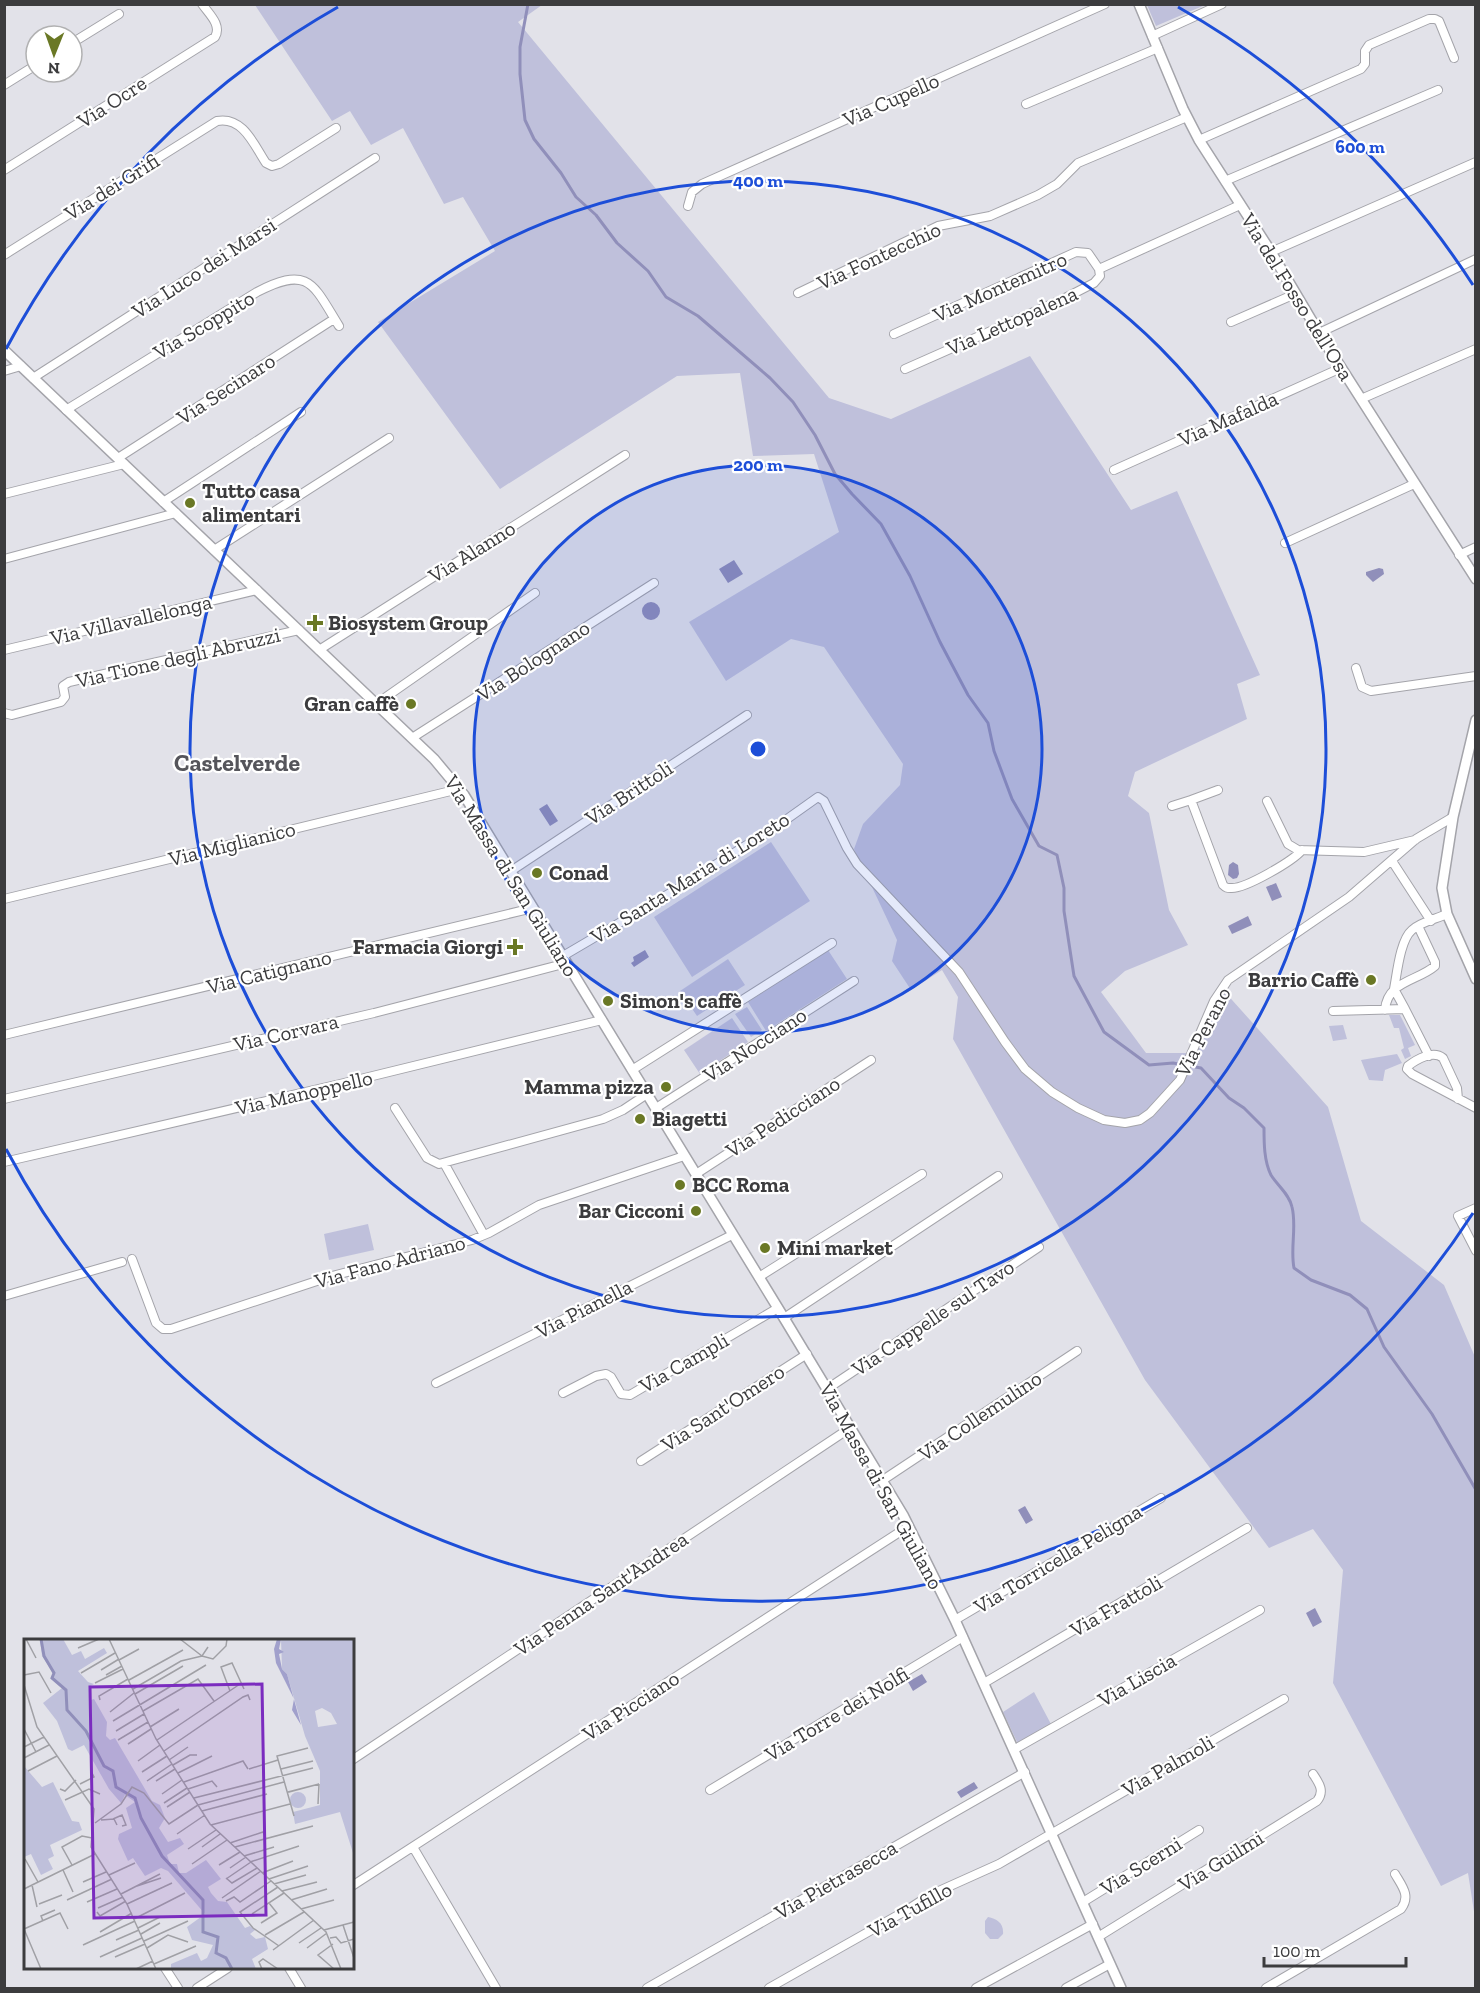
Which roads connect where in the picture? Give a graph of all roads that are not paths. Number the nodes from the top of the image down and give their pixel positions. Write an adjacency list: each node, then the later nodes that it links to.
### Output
1 (202, 4): 19 (street, Via Ocre)
2 (1105, 4): 22 (street, Via Cupello)
3 (1139, 4): 7 (street, Via del Fosso dell'Osa)
4 (1222, 4): 7 (street)
5 (119, 14): 6 (street)
6 (84, 36)
7 (1152, 36): 8 (street, Via del Fosso dell'Osa)
8 (1158, 48): 13 (street); 14 (street, Via del Fosso dell'Osa)
9 (1454, 58): 16 (street)
10 (24, 72): 11 (street)
11 (4, 85)
12 (1438, 90): 20 (street)
13 (1026, 104)
14 (1187, 117): 16 (street, Via del Fosso dell'Osa); 27 (street, Via Fontecchio)
15 (336, 128): 24 (street, Via dei Grifi)
16 (1199, 140): 20 (street, Via del Fosso dell'Osa)
17 (375, 158): 39 (street, Via Luco dei Marsi)
18 (1476, 162): 23 (street)
19 (4, 170)
20 (1225, 181): 21 (street, Via del Fosso dell'Osa)
21 (1240, 205): 23 (street, Via del Fosso dell'Osa); 26 (street, Via Lettopalena)
22 (688, 206)
23 (1271, 252): 28 (street, Via del Fosso dell'Osa)
24 (4, 255)
25 (1476, 260): 31 (street)
26 (1099, 269): 32 (street, Via Montemitro); 37 (street, Via Lettopalena)
27 (798, 293)
28 (1295, 294): 29 (street); 31 (street, Via del Fosso dell'Osa)
29 (1231, 322)
30 (337, 323): 41 (street, Via Scoppito); 45 (street, Via Secinaro)
31 (1319, 333): 36 (street, Via del Fosso dell'Osa)
32 (894, 334)
33 (1476, 349): 40 (street)
34 (4, 350): 35 (street, Via Massa di San Giuliano)
35 (21, 366): 38 (street); 39 (street, Via Massa di San Giuliano)
36 (1341, 368): 40 (street, Via del Fosso dell'Osa); 46 (street, Via Mafalda)
37 (905, 369)
38 (4, 371)
39 (33, 378): 41 (street, Via Massa di San Giuliano)
40 (1361, 399): 47 (street, Via del Fosso dell'Osa)
41 (66, 410): 45 (street, Via Massa di San Giuliano)
42 (301, 412): 49 (street)
43 (389, 438): 53 (street)
44 (625, 455): 62 (street, Via Alanno)
45 (121, 461): 48 (street, Via Secinaro); 49 (street, Via Massa di San Giuliano)
46 (1114, 470)
47 (1414, 484): 51 (street); 54 (street, Via del Fosso dell'Osa)
48 (4, 494)
49 (163, 502): 50 (street, Via Massa di San Giuliano)
50 (176, 513): 53 (street, Via Massa di San Giuliano); 55 (street)
51 (1285, 543)
52 (1476, 547): 54 (street)
53 (214, 550): 58 (street, Via Massa di San Giuliano)
54 (1459, 555): 56 (street, Via del Fosso dell'Osa)
55 (4, 559)
56 (1476, 579)
57 (654, 583): 69 (street, Via Bolognano)
58 (257, 590): 60 (street, Via Massa di San Giuliano); 61 (street, Via Villavallelonga)
59 (535, 593): 65 (street)
60 (299, 630): 62 (street, Via Massa di San Giuliano); 66 (street, Via Tione degli Abruzzi)
61 (4, 650)
62 (319, 650): 65 (street, Via Massa di San Giuliano)
63 (1356, 668): 64 (street)
64 (1476, 676)
65 (376, 704): 69 (street, Via Massa di San Giuliano)
66 (4, 713)
67 (747, 715): 80 (street, Via Brittoli)
68 (1476, 720): 76 (street)
69 (412, 738): 70 (street, Via Massa di San Giuliano)
70 (459, 789): 80 (street, Via Massa di San Giuliano); 81 (street, Via Miglianico)
71 (1218, 790): 73 (street)
72 (816, 798): 79 (street, Via Perano); 87 (street, Via Santa Maria di Loreto)
73 (1191, 800): 75 (street); 78 (street)
74 (1267, 801): 78 (street)
75 (1172, 806)
76 (1453, 817): 77 (street, Via Perano); 83 (street)
77 (1416, 839): 78 (street); 79 (street, Via Perano)
78 (1302, 850)
79 (1392, 861): 84 (street)
80 (511, 871): 82 (street, Via Massa di San Giuliano)
81 (4, 899)
82 (533, 908): 87 (street, Via Massa di San Giuliano); 95 (street, Via Catignano)
83 (1447, 915): 84 (street); 88 (street)
84 (1431, 921): 85 (street)
85 (1418, 926): 90 (street); 90 (street)
86 (832, 943): 98 (street)
87 (565, 959): 94 (street, Via Massa di San Giuliano); 100 (street, Via Corvara)
88 (1476, 979)
89 (854, 981): 103 (street, Via Nocciano)
90 (1394, 989): 91 (street); 92 (street)
91 (1405, 1009): 92 (street); 96 (street)
92 (1385, 1010): 93 (street)
93 (1333, 1011)
94 (602, 1020): 98 (street, Via Massa di San Giuliano); 106 (street, Via Manoppello)
95 (4, 1035)
96 (1429, 1056): 101 (street); 101 (street)
97 (871, 1060): 108 (street, Via Pedicciano)
98 (632, 1070): 99 (street, Via Massa di San Giuliano)
99 (647, 1094): 103 (street, Via Massa di San Giuliano); 107 (street)
100 (4, 1099)
101 (1458, 1099): 104 (street)
102 (395, 1108): 107 (street)
103 (656, 1108): 105 (street, Via Massa di San Giuliano)
104 (1476, 1108)
105 (684, 1156): 108 (street, Via Massa di San Giuliano); 112 (street, Via Fano Adriano)
106 (4, 1162)
107 (444, 1163): 112 (street)
108 (696, 1174): 113 (street, Via Massa di San Giuliano)
109 (922, 1174): 118 (street)
110 (998, 1176): 121 (street)
111 (1476, 1208): 115 (street)
112 (484, 1235): 116 (street, Via Fano Adriano)
113 (732, 1235): 118 (street, Via Massa di San Giuliano); 124 (street, Via Pianella)
114 (1039, 1247): 125 (street, Via Cappelle sul Tavo)
115 (1476, 1251)
116 (132, 1259)
117 (122, 1262): 119 (street)
118 (759, 1277): 120 (street, Via Massa di San Giuliano)
119 (4, 1296)
120 (778, 1308): 121 (street, Via Massa di San Giuliano); 126 (street, Via Campli)
121 (784, 1318): 123 (street, Via Massa di San Giuliano)
122 (1077, 1351): 129 (street, Via Collemulino)
123 (807, 1354): 125 (street, Via Massa di San Giuliano); 128 (street, Via Sant'Omero)
124 (436, 1383)
125 (827, 1389): 127 (street, Via Massa di San Giuliano)
126 (563, 1393)
127 (850, 1428): 129 (street, Via Massa di San Giuliano); 139 (street, Via Penna Sant'Andrea)
128 (641, 1461)
129 (883, 1480): 131 (street, Via Massa di San Giuliano)
130 (1161, 1498): 134 (street, Via Torricella Peligna)
131 (909, 1526): 134 (street, Via Massa di San Giuliano); 145 (street, Via Picciano)
132 (1247, 1528): 136 (street, Via Frattoli)
133 (1260, 1610): 138 (street, Via Liscia)
134 (955, 1620): 135 (street, Via Massa di San Giuliano)
135 (963, 1637): 136 (street, Via Massa di San Giuliano); 142 (street, Via Torre dei Nolfi)
136 (984, 1683): 138 (street, Via Massa di San Giuliano)
137 (1284, 1699): 144 (street, Via Palmoli)
138 (1015, 1749): 140 (street, Via Massa di San Giuliano)
139 (354, 1759)
140 (1025, 1772): 144 (street, Via Massa di San Giuliano); 159 (street, Via Pietrasecca)
141 (1312, 1774): 150 (street, Via Guilmi)
142 (710, 1790)
143 (1199, 1830): 148 (street, Via Scerni)
144 (1051, 1832): 148 (street, Via Massa di San Giuliano); 160 (street, Via Tufillo)
145 (413, 1847): 147 (street, Via Picciano); 158 (street)
146 (1395, 1874): 164 (street)
147 (354, 1885)
148 (1083, 1902): 149 (street, Via Massa di San Giuliano)
149 (1093, 1924): 150 (street, Via Massa di San Giuliano); 161 (street)
150 (1098, 1936): 151 (street, Via Massa di San Giuliano)
151 (1110, 1964): 162 (street); 163 (street, Via Massa di San Giuliano)
152 (166, 1969): 155 (street)
153 (227, 1969): 156 (street)
154 (290, 1969): 157 (street)
155 (178, 1989)
156 (197, 1989)
157 (301, 1989)
158 (496, 1989)
159 (647, 1989)
160 (769, 1989)
161 (976, 1989)
162 (1066, 1989)
163 (1121, 1989)
164 (1266, 1989)

